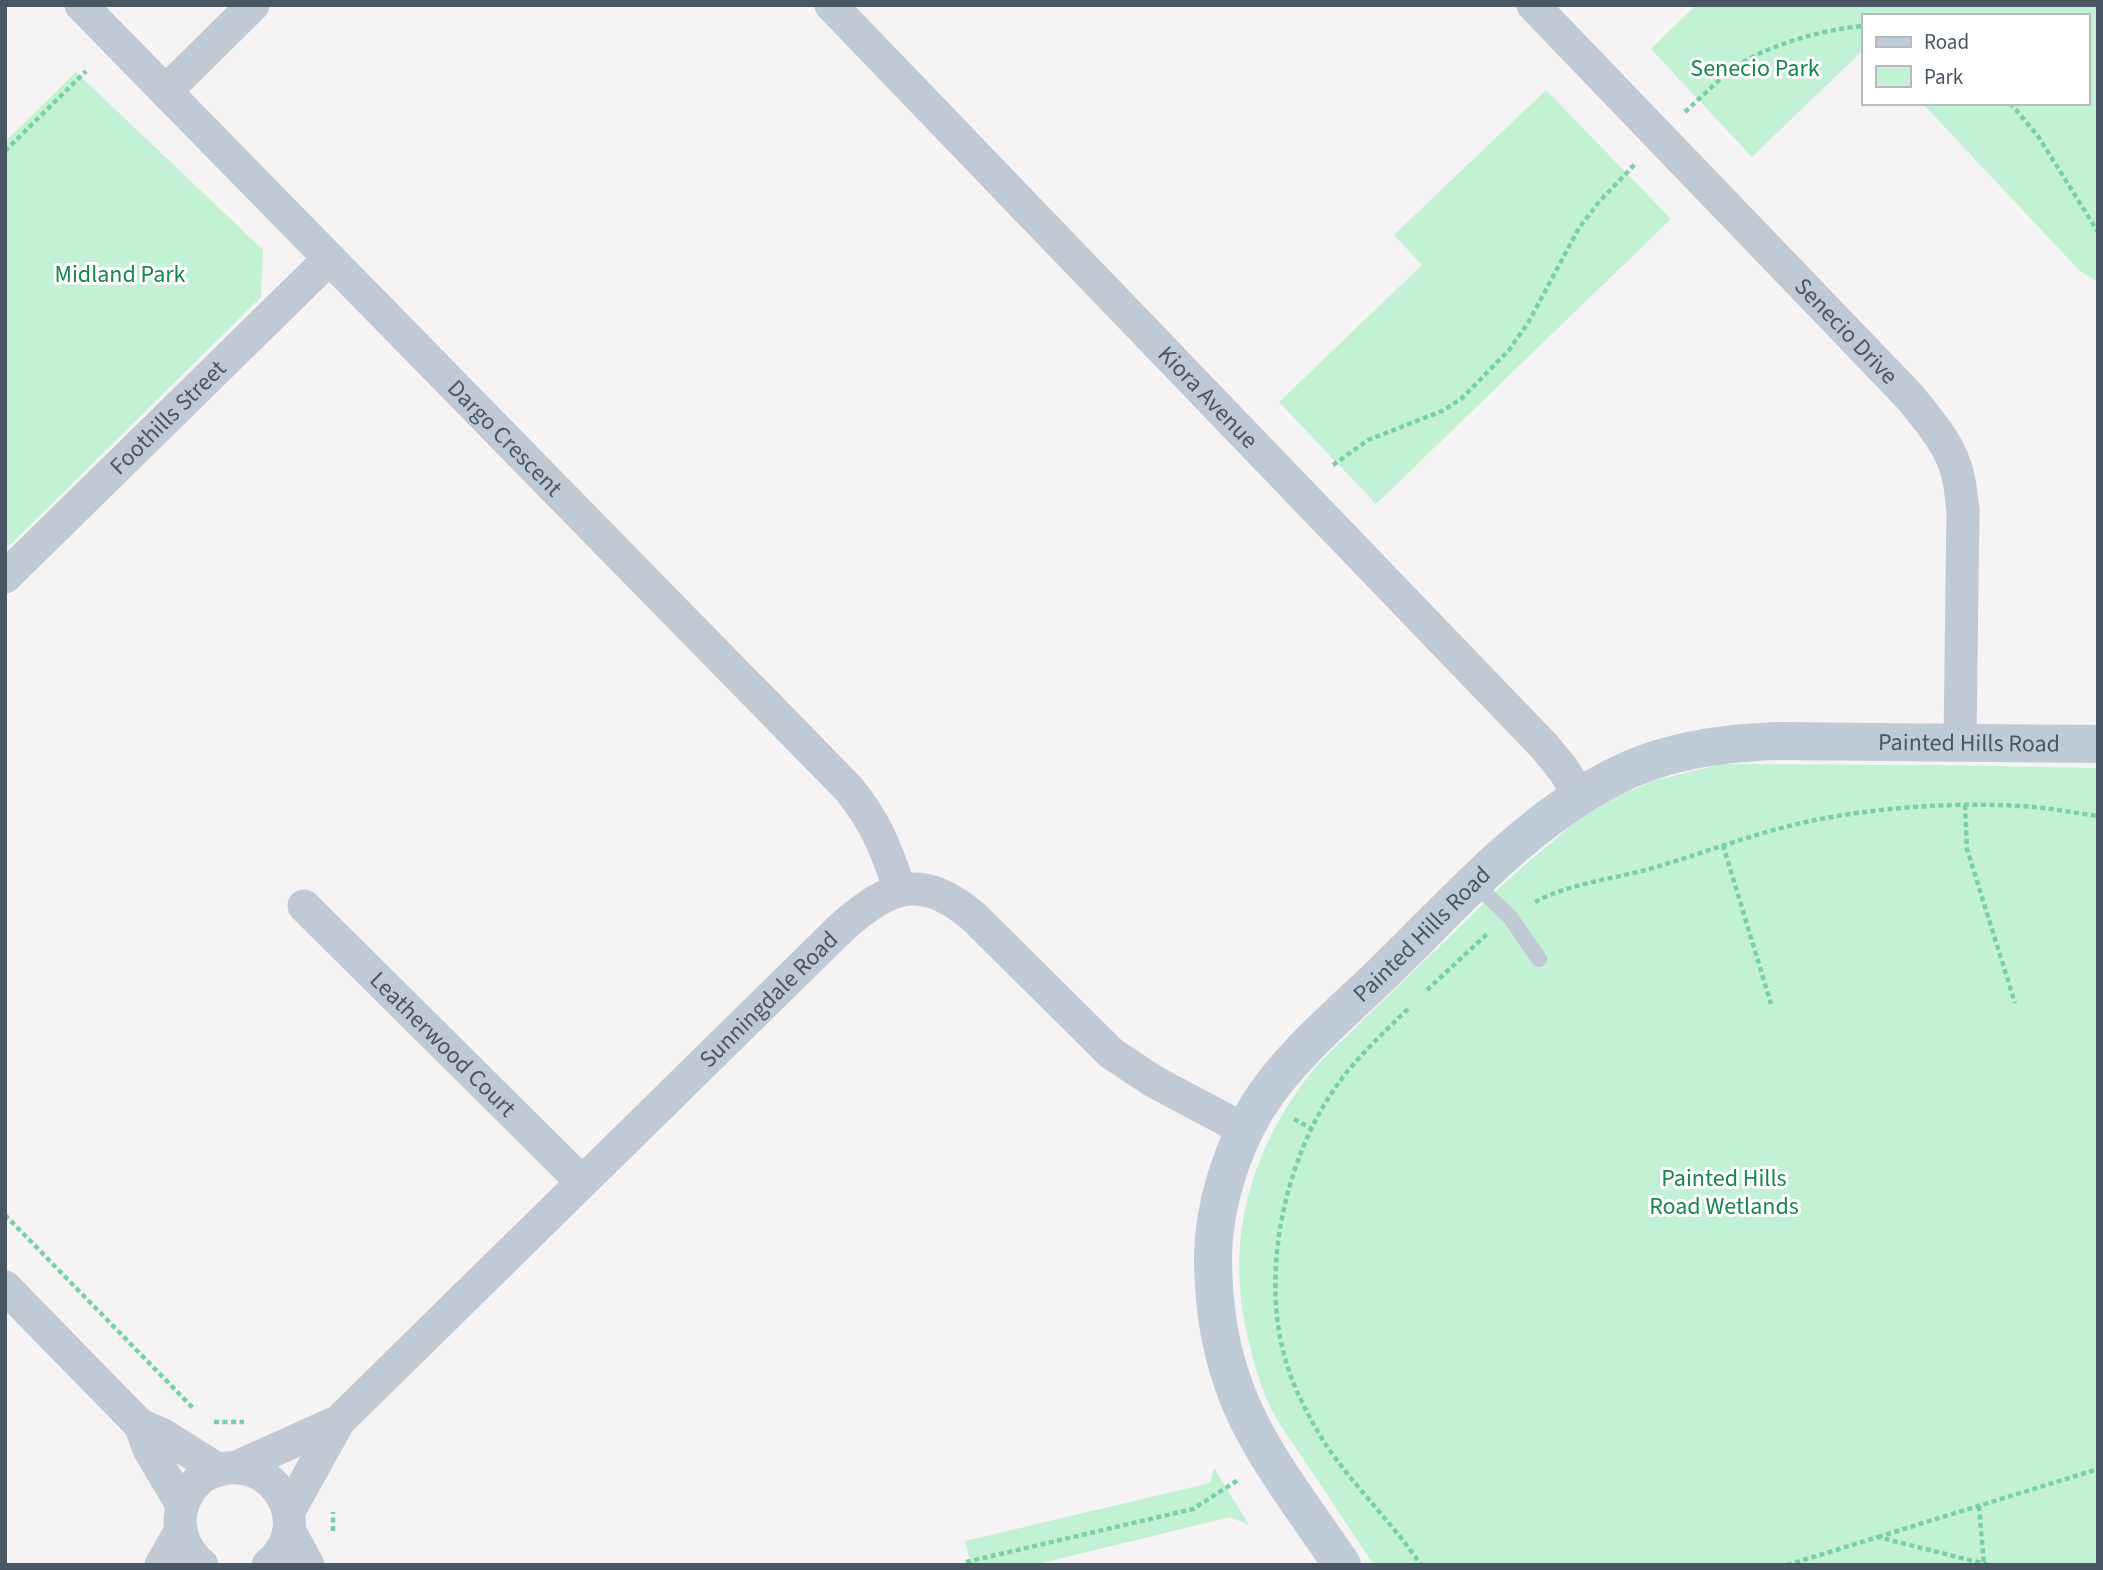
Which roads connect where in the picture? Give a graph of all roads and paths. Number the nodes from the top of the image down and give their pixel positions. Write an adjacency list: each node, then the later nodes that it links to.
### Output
1 (81, 5): 7 (street, Dargo Crescent)
2 (253, 5): 7 (street)
3 (831, 5): 17 (street, Kiora Avenue)
4 (1533, 5): 9 (street, Senecio Drive)
5 (1862, 26): 9 (path)
6 (86, 71): 10 (path)
7 (166, 91): 12 (street, Dargo Crescent)
8 (2012, 105): 11 (path)
9 (1659, 138): 13 (path); 15 (street, Senecio Drive)
10 (5, 151)
11 (2098, 232)
12 (329, 259): 14 (street, Foothills Street); 22 (street, Dargo Crescent)
13 (1333, 465)
14 (5, 578)
15 (1960, 742): 16 (street, Painted Hills Road); 17 (street, Painted Hills Road)
16 (2098, 744)
17 (1580, 796): 21 (street, Painted Hills Road)
18 (1965, 805): 19 (path); 20 (path); 28 (path)
19 (2098, 816)
20 (1723, 845): 24 (path); 29 (path)
21 (1475, 884): 24 (lane); 30 (street, Painted Hills Road)
22 (900, 890): 30 (street, Sunningdale Road); 31 (street, Sunningdale Road)
23 (304, 906): 31 (street, Leatherwood Court)
24 (1510, 917): 25 (lane); 26 (path)
25 (1539, 959)
26 (1424, 993)
27 (1414, 1003): 55 (path)
28 (2015, 1003)
29 (1771, 1004)
30 (1245, 1130): 39 (street, Painted Hills Road)
31 (582, 1182): 35 (street, Sunningdale Road)
32 (5, 1215): 34 (path)
33 (5, 1287): 38 (street)
34 (201, 1414)
35 (339, 1421): 40 (street, Sunningdale Road); 45 (street, Sunningdale Road)
36 (208, 1422): 37 (path)
37 (248, 1422)
38 (140, 1425): 40 (street); 44 (street)
39 (1271, 1458): 48 (path); 54 (street, Painted Hills Road)
40 (227, 1468): 44 (street, Sunningdale Road); 45 (street)
41 (2098, 1469): 43 (path)
42 (334, 1499): 47 (path)
43 (1979, 1506): 46 (path); 49 (path)
44 (181, 1518): 50 (street); 51 (street)
45 (289, 1520): 52 (street, Sunningdale Road); 53 (street)
46 (1878, 1537): 49 (path); 56 (path)
47 (333, 1538)
48 (966, 1562)
49 (1987, 1564)
50 (161, 1565)
51 (202, 1565)
52 (268, 1565)
53 (308, 1565)
54 (1342, 1565)
55 (1421, 1565)
56 (1787, 1565)

